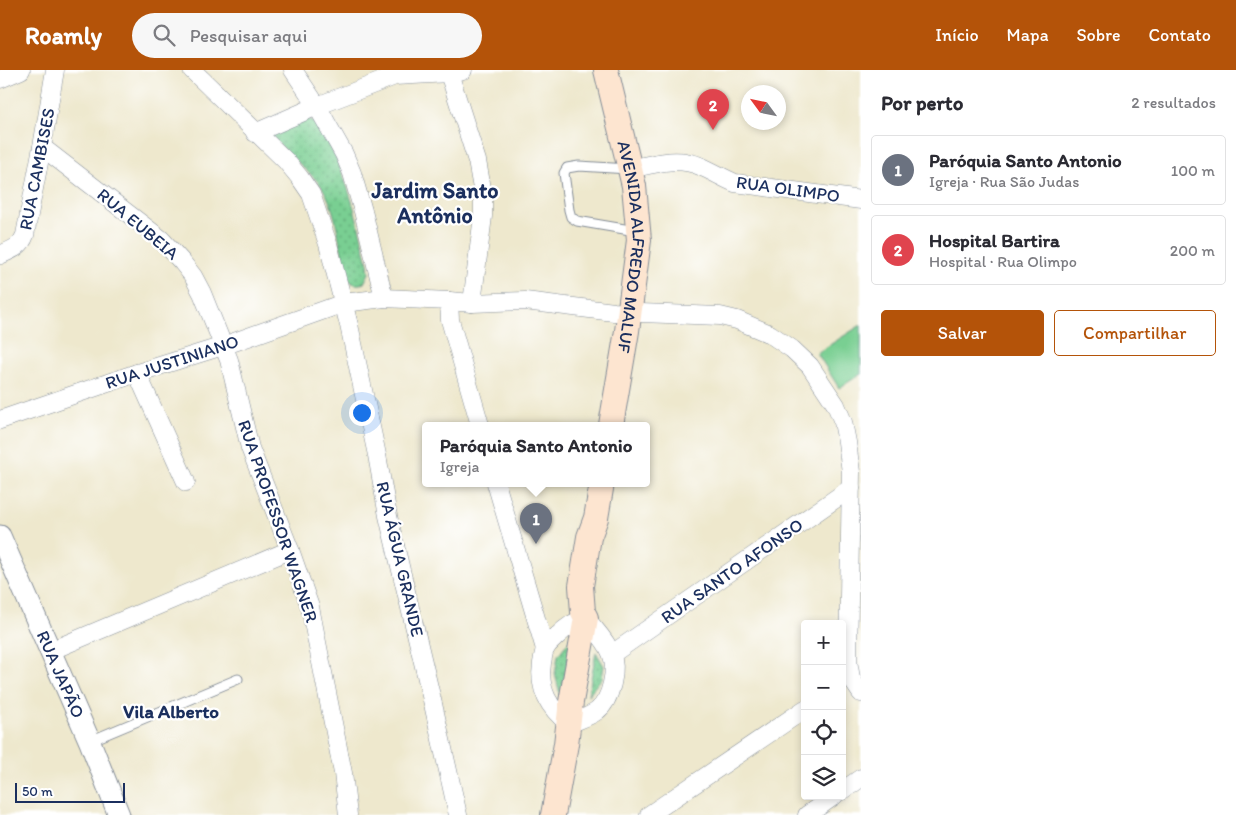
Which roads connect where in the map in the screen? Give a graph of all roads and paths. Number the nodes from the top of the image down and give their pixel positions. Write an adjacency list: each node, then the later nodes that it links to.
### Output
1 (21, 70): 8 (street)
2 (55, 70): 11 (street, RUA CAMBISES)
3 (192, 70): 10 (street, RUA ÁGUA GRANDE)
4 (293, 70): 9 (street)
5 (606, 70): 12 (main road, AVENIDA ALFREDO MALUF)
6 (456, 71): 7 (street); 19 (street)
7 (394, 73): 9 (street)
8 (0, 78)
9 (317, 106): 10 (street); 16 (street)
10 (255, 133): 18 (street, RUA ÁGUA GRANDE)
11 (42, 147): 15 (street, RUA CAMBISES); 21 (street, RUA EUBEIA)
12 (630, 169): 13 (street, RUA OLIMPO); 14 (main road, AVENIDA ALFREDO MALUF); 14 (lane)
13 (861, 200)
14 (639, 231): 20 (main road, AVENIDA ALFREDO MALUF)
15 (0, 255)
16 (384, 298): 17 (street, RUA JUSTINIANO); 18 (street, RUA JUSTINIANO)
17 (449, 301): 19 (street, RUA JUSTINIANO); 24 (street)
18 (344, 303): 21 (street, RUA JUSTINIANO); 47 (street, RUA ÁGUA GRANDE)
19 (472, 303): 20 (street, RUA JUSTINIANO)
20 (629, 312): 25 (main road, AVENIDA ALFREDO MALUF); 29 (street, RUA JUSTINIANO)
21 (224, 346): 22 (street, RUA JUSTINIANO); 31 (street, RUA PROFESSOR WAGNER)
22 (138, 373): 23 (street, RUA JUSTINIANO); 26 (street)
23 (0, 420)
24 (479, 422)
25 (611, 422)
26 (186, 482)
27 (497, 487): 33 (street)
28 (601, 487): 32 (main road)
29 (851, 488): 35 (street, RUA SANTO AFONSO); 36 (street, RUA JUSTINIANO)
30 (0, 536): 34 (street, RUA JAPÃO)
31 (290, 550): 34 (street); 46 (street, RUA PROFESSOR WAGNER)
32 (584, 615): 33 (street); 35 (street); 40 (main road)
33 (544, 649): 40 (street)
34 (50, 651): 41 (street, RUA JAPÃO)
35 (612, 654): 40 (street)
36 (851, 678): 38 (street)
37 (238, 679): 41 (lane)
38 (861, 693)
39 (804, 710): 49 (street)
40 (569, 724): 48 (main road)
41 (90, 742): 45 (street, RUA JAPÃO)
42 (861, 778): 43 (street)
43 (846, 788)
44 (828, 800): 50 (street)
45 (119, 815)
46 (348, 815)
47 (458, 815)
48 (553, 815)
49 (649, 815)
50 (807, 815)

